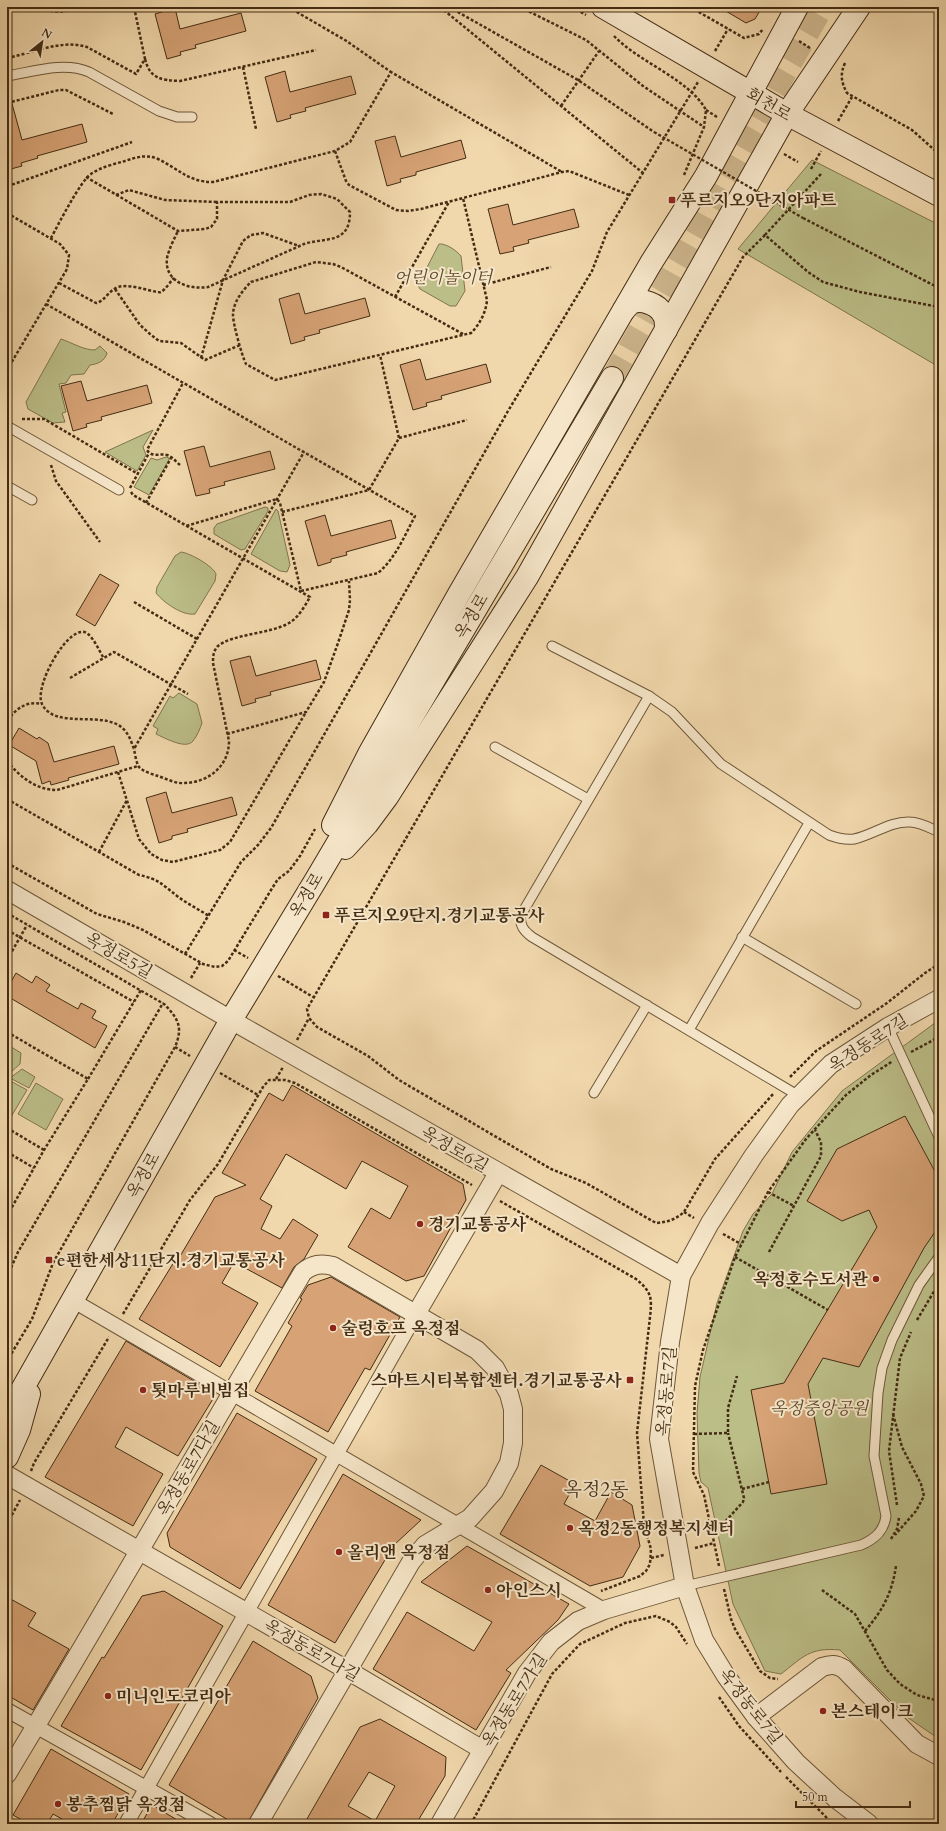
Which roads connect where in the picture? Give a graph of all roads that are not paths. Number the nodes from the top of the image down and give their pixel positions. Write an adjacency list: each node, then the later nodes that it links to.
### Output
1 (798, 7): 5 (main road)
2 (859, 7): 6 (main road)
3 (596, 12): 5 (main road, 회천로)
4 (7, 76): 7 (lane)
5 (750, 93): 6 (main road, 회천로); 9 (main road)
6 (787, 114): 8 (main road, 회천로); 10 (main road)
7 (192, 117)
8 (939, 195)
9 (624, 310): 10 (main road); 22 (main road)
10 (666, 330): 22 (main road)
11 (612, 378): 22 (main road, 옥정로)
12 (7, 426): 14 (lane)
13 (7, 486): 15 (lane)
14 (119, 490)
15 (32, 500)
16 (552, 646): 17 (lane)
17 (649, 696): 19 (lane); 20 (lane)
18 (495, 746): 19 (lane)
19 (588, 799): 27 (lane)
20 (809, 823): 21 (lane); 24 (lane)
21 (939, 832)
22 (317, 878): 28 (main road, 옥정로)
23 (7, 890): 28 (street, 옥정로5길)
24 (742, 937): 26 (lane); 30 (lane)
25 (939, 999): 29 (street, 옥정동로7길)
26 (856, 1004)
27 (647, 1005): 30 (lane); 31 (lane)
28 (230, 1020): 34 (street, 옥정로6길); 37 (main road, 옥정로)
29 (888, 1027): 32 (street, 옥정동로7길); 33 (lane)
30 (689, 1030): 32 (lane)
31 (594, 1093)
32 (799, 1096): 36 (street, 옥정동로7길)
33 (939, 1137)
34 (498, 1173): 36 (street, 옥정로6길); 38 (street)
35 (939, 1257): 48 (lane)
36 (681, 1276): 48 (street, 옥정동로7길)
37 (72, 1300): 39 (main road, 옥정로); 40 (street)
38 (416, 1314): 40 (street, 옥정동로7다길); 43 (street); 46 (street, 옥정동로7다길)
39 (37, 1362): 41 (main road); 42 (main road, 옥정로); 44 (main road)
40 (232, 1392): 43 (street); 47 (street, 옥정동로7다길)
41 (7, 1394)
42 (7, 1416)
43 (336, 1453): 46 (street); 50 (street)
44 (7, 1457)
45 (7, 1475): 47 (street, 옥정동로7나길)
46 (458, 1526): 49 (street); 51 (street, 옥정동로7다길)
47 (140, 1552): 50 (street, 옥정동로7나길); 54 (street, 옥정동로7다길)
48 (685, 1586): 49 (street, 옥정동로7가길); 53 (street, 옥정동로7길)
49 (604, 1610): 55 (street, 옥정동로7가길)
50 (247, 1613): 51 (street, 옥정동로7나길); 58 (street)
51 (347, 1670): 55 (street, 옥정동로7나길); 61 (street, 옥정동로7다길)
52 (7, 1710): 54 (street)
53 (756, 1717): 56 (street); 63 (street, 옥정동로7길)
54 (36, 1726): 57 (street, 옥정동로7다길); 58 (street)
55 (482, 1750): 62 (street, 옥정동로7가길)
56 (939, 1756)
57 (7, 1774)
58 (148, 1788): 59 (street); 60 (street)
59 (126, 1824)
60 (210, 1824)
61 (258, 1824)
62 (440, 1824)
63 (869, 1824)

